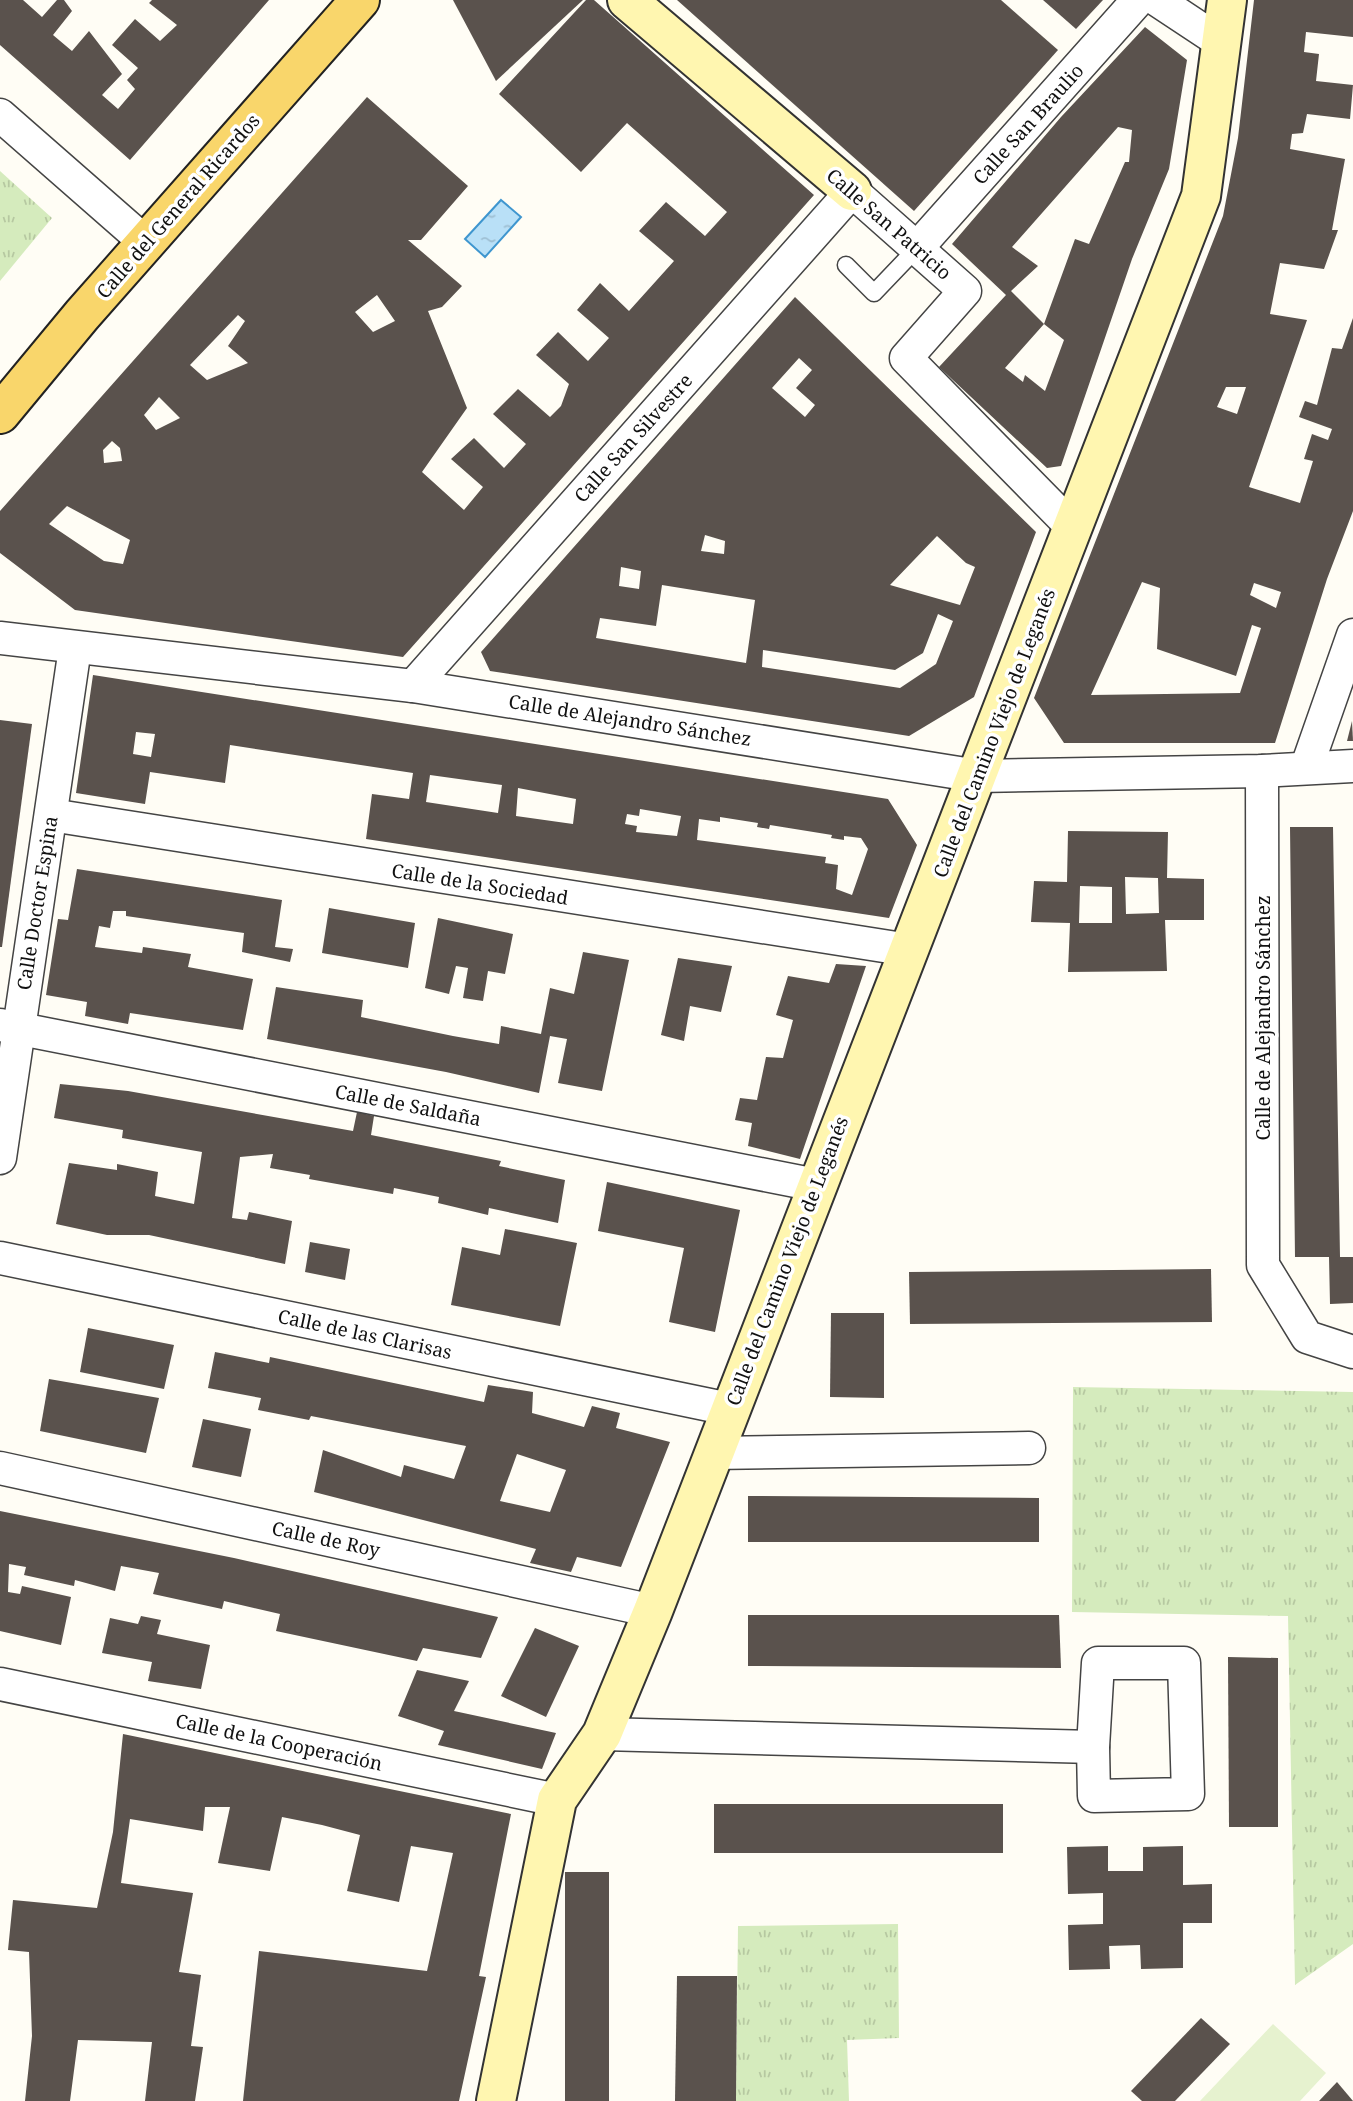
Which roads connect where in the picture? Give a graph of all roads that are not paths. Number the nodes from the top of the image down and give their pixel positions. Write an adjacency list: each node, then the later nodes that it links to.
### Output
1 (360, 0): 9 (main road, Calle del General Ricardos)
2 (627, 0): 8 (street, Calle San Patricio)
3 (1138, 0): 10 (street, Calle San Braulio)
4 (1157, 0): 6 (street)
5 (1227, 0): 6 (street, Calle del Camino Viejo de Leganés)
6 (1222, 43): 13 (street, Calle del Camino Viejo de Leganés)
7 (0, 115): 9 (street)
8 (852, 191): 10 (street, Calle San Patricio); 17 (street, Calle San Silvestre)
9 (145, 242): 12 (main road, Calle del General Ricardos)
10 (918, 247): 11 (lane); 13 (street, Calle San Patricio)
11 (846, 265)
12 (0, 414)
13 (1073, 528): 21 (street, Calle del Camino Viejo de Leganés)
14 (1353, 635): 18 (street)
15 (0, 638): 16 (street, Calle de Alejandro Sánchez)
16 (75, 648): 17 (street, Calle de Alejandro Sánchez); 22 (street, Calle Doctor Espina)
17 (414, 686): 21 (street, Calle de Alejandro Sánchez)
18 (1307, 766): 19 (street, Calle de Alejandro Sánchez); 20 (street, Calle de Alejandro Sánchez)
19 (1353, 766)
20 (1262, 771): 21 (street, Calle de Alejandro Sánchez); 28 (street, Calle de Alejandro Sánchez)
21 (978, 776): 23 (street, Calle del Camino Viejo de Leganés)
22 (51, 815): 23 (street, Calle de la Sociedad); 24 (street, Calle Doctor Espina)
23 (909, 950): 26 (street, Calle del Camino Viejo de Leganés)
24 (9, 1027): 25 (street, Calle Doctor Espina); 26 (street, Calle de Saldaña)
25 (0, 1158)
26 (816, 1185): 29 (street, Calle del Camino Viejo de Leganés)
27 (0, 1258): 29 (street, Calle de las Clarisas)
28 (1353, 1352)
29 (729, 1409): 31 (street, Calle del Camino Viejo de Leganés)
30 (1029, 1448): 31 (street)
31 (712, 1453): 33 (street, Calle del Camino Viejo de Leganés)
32 (0, 1468): 33 (street, Calle de Roy)
33 (653, 1611): 35 (street, Calle del Camino Viejo de Leganés)
34 (0, 1684): 37 (street, Calle de la Cooperación)
35 (602, 1734): 36 (street); 37 (street, Calle del Camino Viejo de Leganés)
36 (1093, 1746): 36 (street)
37 (557, 1800): 38 (street, Calle del Camino Viejo de Leganés)
38 (496, 2101)

